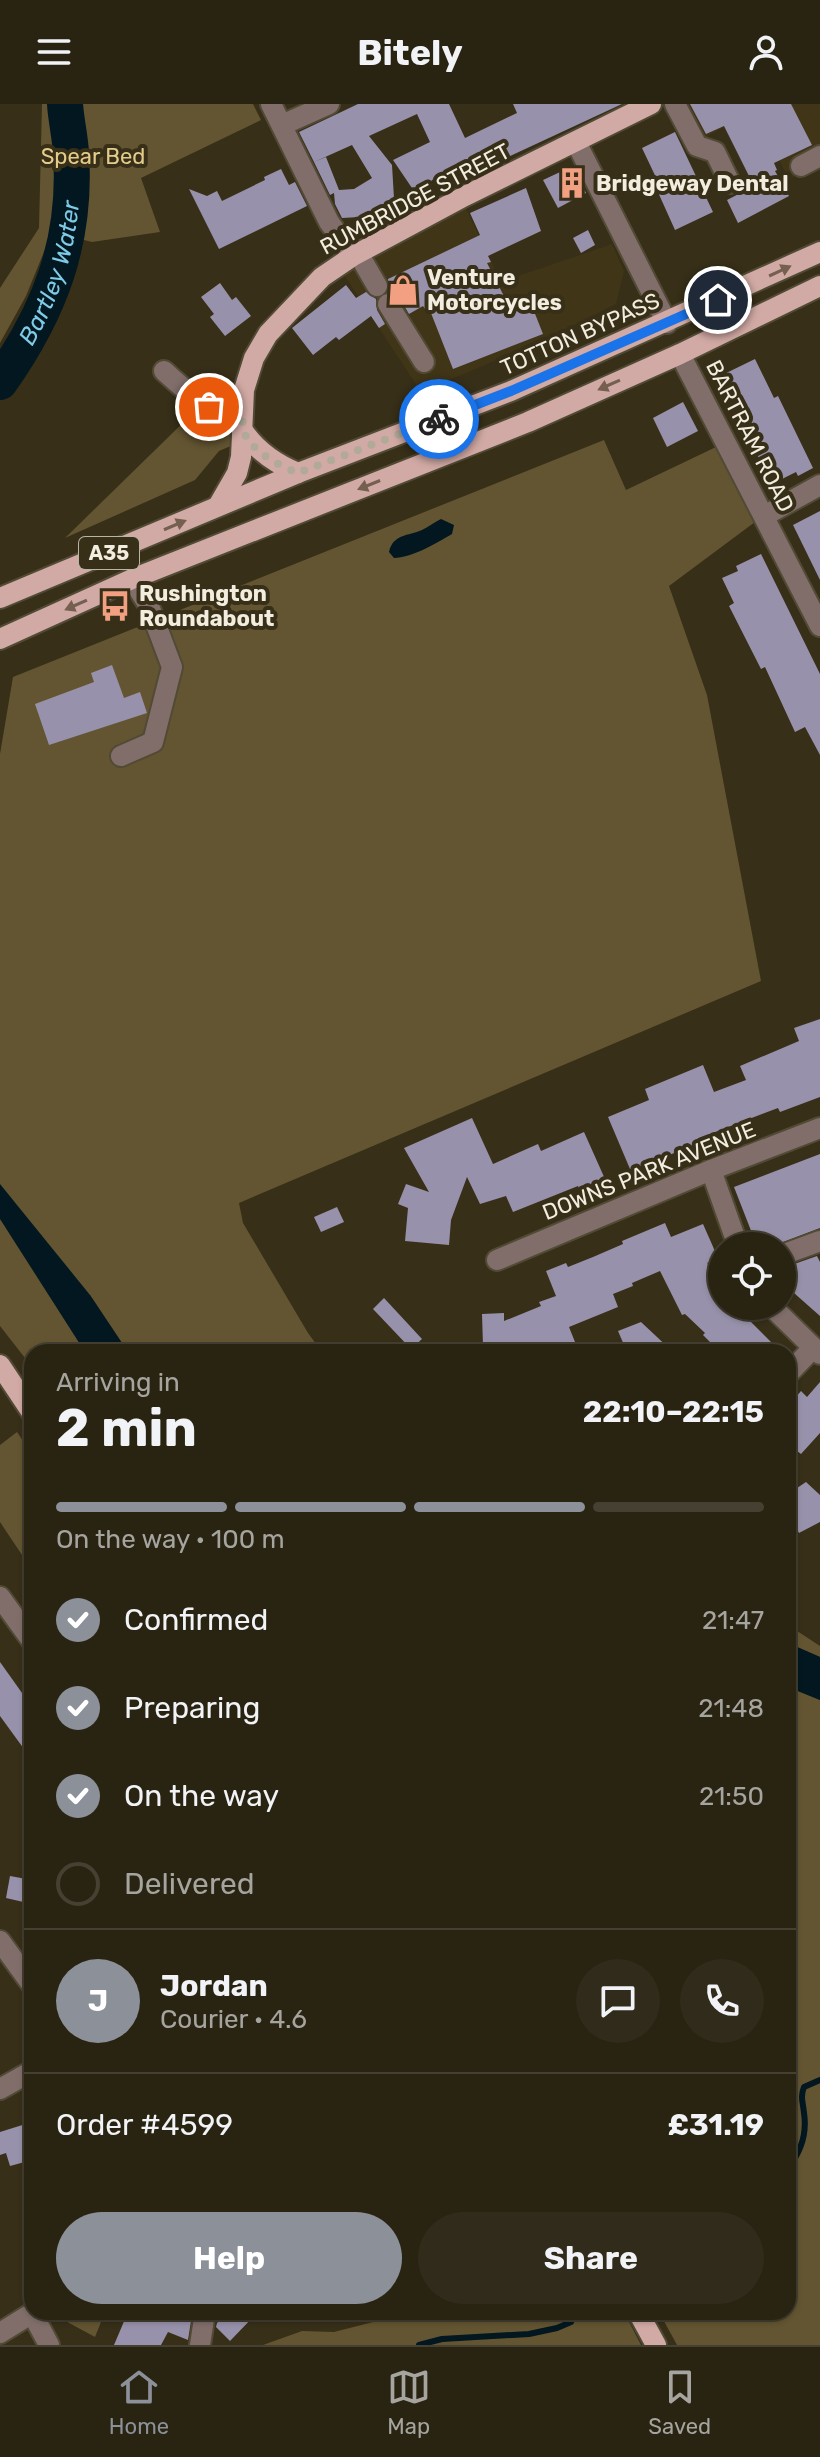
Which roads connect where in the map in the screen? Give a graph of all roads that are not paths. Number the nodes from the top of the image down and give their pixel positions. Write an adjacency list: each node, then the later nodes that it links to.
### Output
1 (271, 104): 5 (street)
2 (329, 104): 5 (street)
3 (651, 104): 6 (main road, RUMBRIDGE STREET)
4 (675, 104): 9 (street)
5 (282, 125): 11 (street)
6 (576, 142): 11 (main road, RUMBRIDGE STREET); 15 (street)
7 (820, 156): 8 (street)
8 (801, 166)
9 (730, 183)
10 (820, 252): 15 (main road, TOTTON BYPASS / A35, one-way to 10)
11 (356, 254): 12 (street); 19 (main road, RUMBRIDGE STREET)
12 (377, 286)
13 (820, 286): 16 (main road, A35)
14 (388, 304): 17 (street)
15 (667, 323): 20 (main road, TOTTON BYPASS / A35)
16 (680, 354): 23 (street, BARTRAM ROAD); 24 (main road, A35, one-way to 24)
17 (424, 362)
18 (164, 371): 19 (street)
19 (243, 422): 20 (main road); 22 (main road, RUMBRIDGE STREET)
20 (298, 473): 22 (main road, TOTTON BYPASS / A35)
21 (820, 485): 23 (street)
22 (218, 506): 25 (main road, TOTTON BYPASS / A35, one-way to 22)
23 (764, 516): 26 (street, BARTRAM ROAD)
24 (132, 579): 27 (main road, A35, one-way to 27); 28 (street)
25 (0, 598)
26 (820, 626)
27 (0, 639)
28 (121, 756)
29 (820, 1128): 30 (street, DOWNS PARK AVENUE)
30 (711, 1170): 31 (street); 34 (street, DOWNS PARK AVENUE)
31 (733, 1232)
32 (820, 1241): 33 (street)
33 (796, 1250)
34 (497, 1260)
35 (785, 1320): 36 (street)
36 (817, 1351): 38 (street)
37 (0, 1365): 39 (main road)
38 (796, 1368)
39 (24, 1401)
40 (0, 1597): 41 (street)
41 (24, 1630)
42 (0, 1941): 43 (street)
43 (24, 1974)
44 (24, 2076): 45 (street)
45 (0, 2089)
46 (24, 2318): 50 (street)
47 (36, 2320): 51 (street)
48 (204, 2320): 52 (street)
49 (642, 2320): 53 (main road)
50 (0, 2333)
51 (49, 2345)
52 (200, 2345)
53 (656, 2345)

